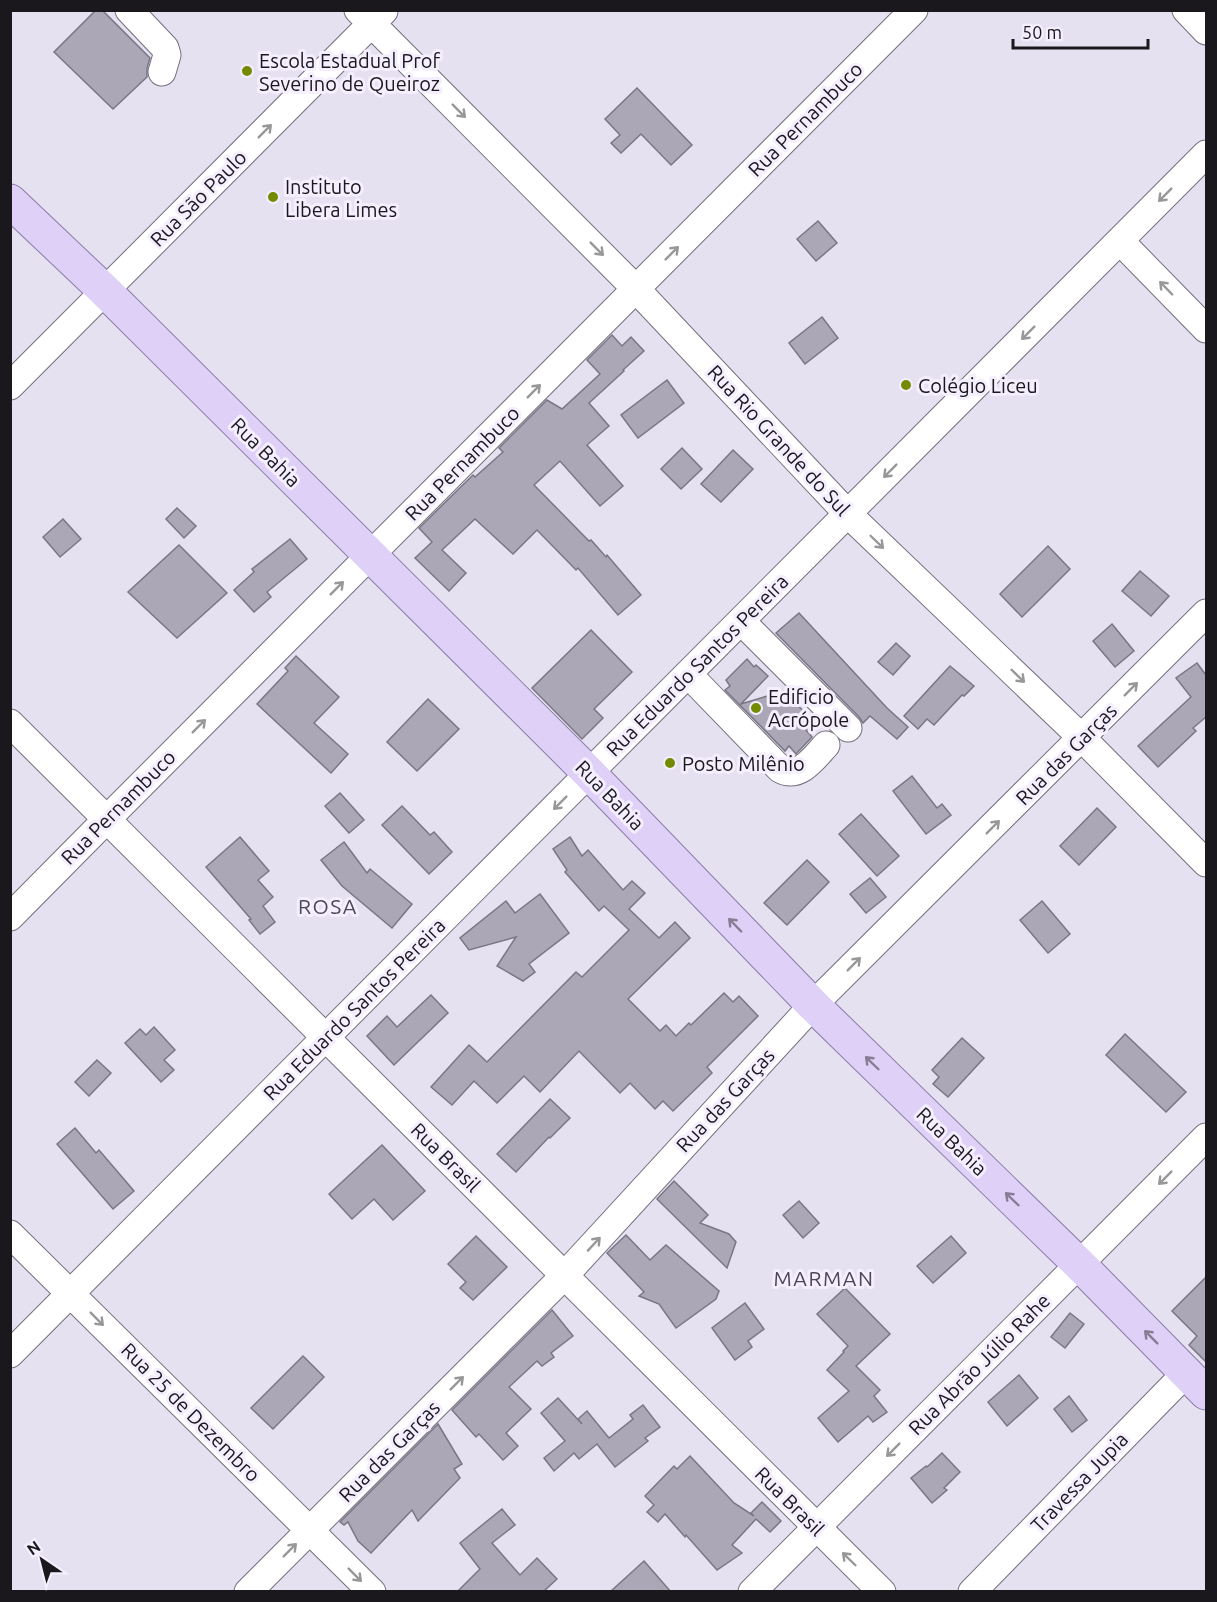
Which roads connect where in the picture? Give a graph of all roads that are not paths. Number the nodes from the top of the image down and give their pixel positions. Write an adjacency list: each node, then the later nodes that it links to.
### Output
1 (129, 10): 6 (street)
2 (914, 10): 10 (street, Rua Pernambuco, one-way to 2)
3 (1186, 10): 5 (street)
4 (372, 15): 10 (street, Rua Rio Grande do Sul, one-way to 10); 11 (street, Rua São Paulo, one-way to 4)
5 (1206, 31)
6 (162, 72)
7 (1206, 154): 9 (street, Rua Eduardo Santos Pereira, one-way to 9)
8 (10, 201): 11 (main road, Rua Bahia)
9 (1120, 241): 12 (street, one-way to 9); 14 (street, Rua Eduardo Santos Pereira, one-way to 14)
10 (636, 288): 14 (street, Rua Rio Grande do Sul); 15 (street, Rua Pernambuco, one-way to 10)
11 (105, 291): 13 (street, Rua São Paulo); 15 (main road, Rua Bahia)
12 (1206, 330)
13 (10, 386)
14 (848, 514): 17 (street, Rua Eduardo Santos Pereira); 21 (street, Rua Rio Grande do Sul, one-way to 21)
15 (370, 555): 23 (main road, Rua Bahia); 24 (street, Rua Pernambuco, one-way to 15)
16 (1206, 613): 21 (street, Rua das Garças, one-way to 16)
17 (741, 621): 18 (street, Rua Eduardo Santos Pereira); 20 (street)
18 (688, 674): 22 (street); 23 (street, Rua Eduardo Santos Pereira)
19 (10, 723): 24 (street, Rua Brasil)
20 (848, 728)
21 (1082, 738): 25 (street, Rua Rio Grande do Sul); 27 (street, Rua das Garças, one-way to 21)
22 (826, 745)
23 (589, 773): 27 (main road, Rua Bahia, one-way to 23); 28 (street, Rua Eduardo Santos Pereira, one-way to 28)
24 (107, 819): 26 (street, Rua Pernambuco); 28 (street, Rua Brasil)
25 (1206, 863)
26 (10, 917)
27 (813, 1005): 31 (main road, Rua Bahia, one-way to 27); 32 (street, Rua das Garças, one-way to 27)
28 (326, 1037): 32 (street, Rua Brasil); 33 (street, Rua Eduardo Santos Pereira)
29 (1206, 1137): 31 (street, Rua Abrão Júlio Rahe, one-way to 31)
30 (10, 1234): 33 (street, Rua 25 de Dezembro)
31 (1079, 1264): 35 (main road, Rua Bahia, one-way to 31); 36 (street, Rua Abrão Júlio Rahe, one-way to 36)
32 (565, 1275): 36 (street, Rua Brasil); 37 (street, Rua das Garças, one-way to 32)
33 (71, 1293): 34 (street, Rua Eduardo Santos Pereira); 37 (street, Rua 25 de Dezembro, one-way to 37)
34 (10, 1354)
35 (1196, 1383): 42 (street, Travessa Jupia)
36 (816, 1527): 40 (street, Rua Abrão Júlio Rahe); 41 (street, Rua Brasil, one-way to 36)
37 (310, 1530): 38 (street, Rua das Garças, one-way to 37); 39 (street, Rua 25 de Dezembro, one-way to 39)
38 (248, 1592)
39 (372, 1592)
40 (752, 1592)
41 (882, 1592)
42 (972, 1592)

